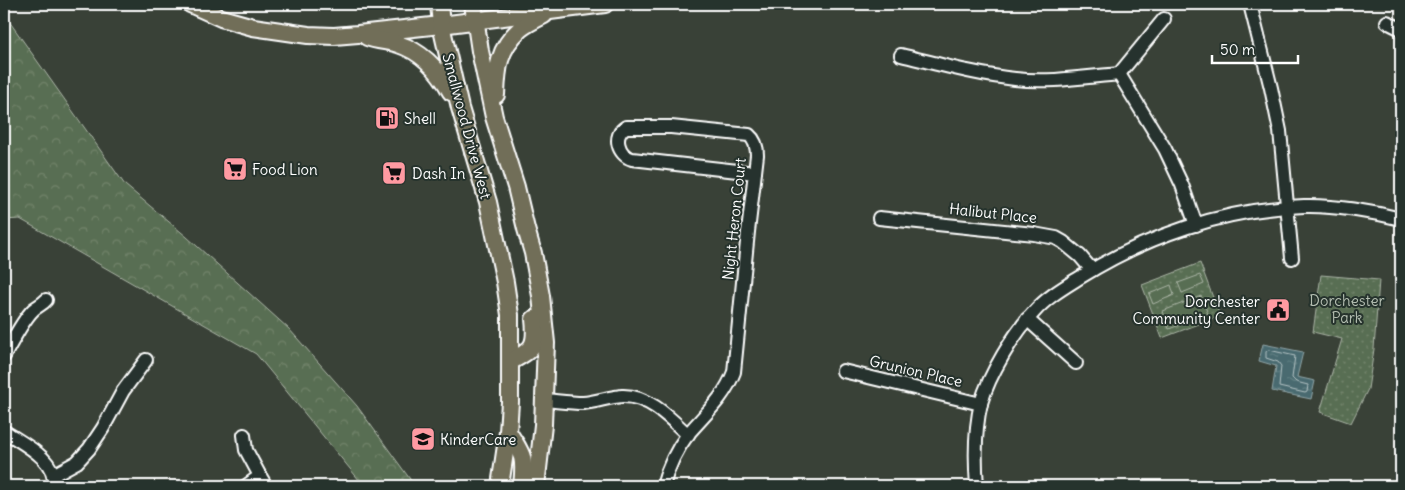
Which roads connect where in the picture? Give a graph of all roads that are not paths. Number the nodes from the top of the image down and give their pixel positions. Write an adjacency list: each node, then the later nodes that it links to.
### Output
1 (190, 4): 12 (main road)
2 (439, 4): 10 (main road, Smallwood Drive West)
3 (474, 4): 8 (main road, Smallwood Drive West)
4 (605, 4): 6 (main road)
5 (1250, 4): 18 (street)
6 (552, 10): 8 (main road); 16 (main road)
7 (1164, 19): 14 (street)
8 (476, 20): 10 (main road); 16 (main road, Smallwood Drive West)
9 (1387, 22): 11 (street)
10 (441, 25): 12 (main road); 15 (main road, Smallwood Drive West)
11 (1401, 29)
12 (358, 34): 15 (main road)
13 (901, 55): 14 (street)
14 (1119, 74): 21 (street)
15 (460, 108): 29 (main road, Smallwood Drive West)
16 (494, 117): 22 (main road, Smallwood Drive West)
17 (755, 174): 17 (street, Night Heron Court); 36 (street, Night Heron Court)
18 (1288, 207): 20 (street); 21 (street); 23 (street)
19 (878, 218): 24 (street, Halibut Place)
20 (1401, 219)
21 (1196, 225): 24 (street)
22 (526, 229): 29 (main road); 32 (main road, Smallwood Drive West)
23 (1292, 258)
24 (1092, 270): 26 (street)
25 (46, 300): 27 (street)
26 (1027, 319): 30 (street); 33 (street)
27 (4, 356)
28 (146, 360): 38 (street)
29 (510, 362): 35 (main road, Smallwood Drive West)
30 (1076, 363)
31 (843, 371): 33 (street, Grunion Place)
32 (544, 400): 36 (street); 43 (main road, Smallwood Drive West)
33 (981, 404): 45 (street)
34 (4, 431): 38 (street)
35 (508, 432): 41 (main road, Smallwood Drive West); 42 (main road)
36 (688, 434): 44 (street, Night Heron Court)
37 (244, 435): 39 (street)
38 (54, 481)
39 (263, 481): 40 (street)
40 (246, 486)
41 (500, 486)
42 (522, 486)
43 (536, 486)
44 (663, 486)
45 (978, 486)

